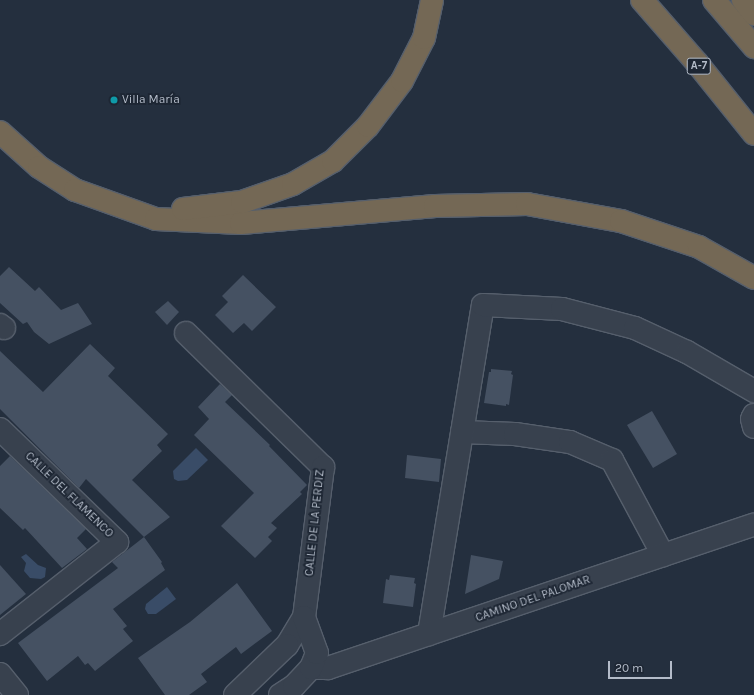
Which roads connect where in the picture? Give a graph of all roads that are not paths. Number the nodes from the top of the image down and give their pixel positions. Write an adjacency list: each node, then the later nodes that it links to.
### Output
1 (432, 0): 9 (highway)
2 (642, 0): 8 (highway, A-7)
3 (714, 0): 6 (highway)
4 (744, 0): 5 (highway)
5 (754, 14)
6 (754, 47)
7 (0, 132): 9 (highway)
8 (754, 134)
9 (114, 205): 10 (highway)
10 (754, 278)
11 (186, 333): 19 (street, CALLE DE LA PERDIZ)
12 (754, 391): 16 (street)
13 (754, 415): 14 (street)
14 (754, 427)
15 (0, 429): 20 (street, CALLE DEL FLAMENCO)
16 (462, 432): 18 (street); 21 (street)
17 (754, 524): 18 (street, CAMINO DEL PALOMAR)
18 (663, 556): 21 (street, CAMINO DEL PALOMAR)
19 (304, 617): 22 (street); 25 (street, CALLE DE LA PERDIZ)
20 (0, 634)
21 (429, 634): 22 (street, CAMINO DEL PALOMAR)
22 (311, 668): 26 (street)
23 (0, 674): 24 (street)
24 (17, 695)
25 (235, 695)
26 (280, 695)

